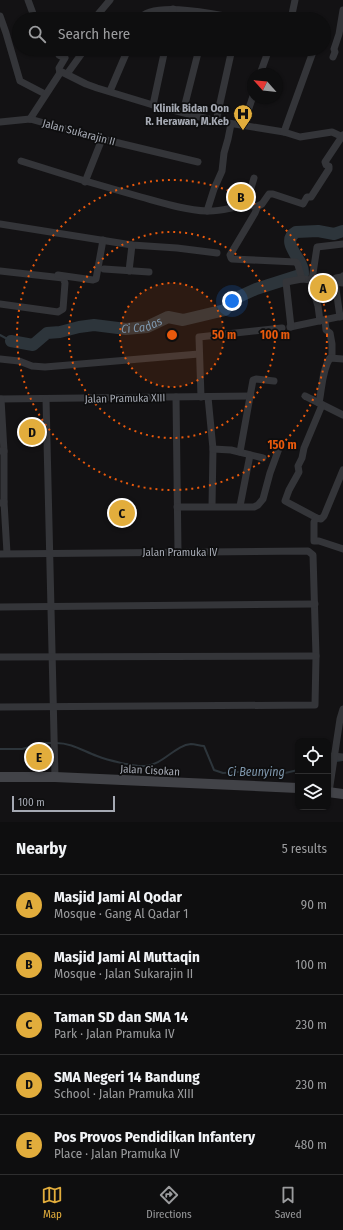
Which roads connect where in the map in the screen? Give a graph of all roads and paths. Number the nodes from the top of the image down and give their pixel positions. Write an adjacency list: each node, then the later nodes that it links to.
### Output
1 (28, 0): 6 (street)
2 (295, 0): 11 (street)
3 (108, 1): 7 (street)
4 (173, 9): 8 (street); 9 (street); 10 (street)
5 (343, 10): 23 (street)
6 (32, 12)
7 (99, 12)
8 (148, 12)
9 (172, 12)
10 (195, 12)
11 (292, 12)
12 (0, 16): 13 (street)
13 (12, 54)
14 (12, 56): 27 (street)
15 (61, 56): 25 (street)
16 (79, 56): 25 (street, Jalan Sukarajin II)
17 (125, 56): 26 (street)
18 (164, 56): 29 (street)
19 (197, 56): 30 (street)
20 (230, 56): 32 (street)
21 (266, 56): 24 (street)
22 (311, 56): 36 (street)
23 (333, 58)
24 (262, 68)
25 (63, 74): 26 (street); 27 (street, Jalan Sukarajin II)
26 (110, 91): 29 (street)
27 (45, 94): 31 (street, Jalan Sukarajin II)
28 (250, 104): 35 (street)
29 (153, 105): 30 (street)
30 (183, 112): 32 (street)
31 (30, 119): 33 (street); 38 (street, Jalan Sukarajin II)
32 (216, 121): 34 (street)
33 (0, 122)
34 (231, 124): 35 (street); 45 (street)
35 (243, 126): 36 (street)
36 (284, 132): 37 (street)
37 (343, 136): 44 (street)
38 (102, 139): 40 (street, Jalan Sukarajin II); 42 (street)
39 (21, 161): 42 (street)
40 (198, 162)
41 (254, 178): 43 (street)
42 (85, 182): 45 (street)
43 (246, 205): 44 (street); 45 (street)
44 (256, 207): 56 (street)
45 (207, 211)
46 (0, 224): 47 (street)
47 (103, 240): 49 (street); 51 (street)
48 (343, 244): 58 (street)
49 (132, 245): 50 (street); 54 (street)
50 (217, 254)
51 (0, 266)
52 (104, 269): 54 (street)
53 (0, 271): 62 (street)
54 (129, 271): 55 (street)
55 (149, 272)
56 (301, 276): 58 (street); 64 (street)
57 (343, 276): 59 (street)
58 (313, 280): 59 (street); 64 (street)
59 (335, 282): 60 (street); 61 (street)
60 (343, 283)
61 (340, 301): 63 (street)
62 (0, 304)
63 (341, 316): 64 (street)
64 (322, 320): 67 (street)
65 (282, 328): 66 (street)
66 (199, 354): 68 (street); 74 (street)
67 (332, 358): 69 (street); 77 (street)
68 (0, 359)
69 (343, 359)
70 (274, 381): 71 (street)
71 (251, 396): 74 (street, Jalan Pramuka XIII); 82 (street)
72 (305, 396): 77 (street)
73 (176, 397): 74 (street, Jalan Pramuka XIII); 76 (street, Jalan Pramuka XIII); 89 (street)
74 (205, 397): 80 (street)
75 (1, 399): 76 (street, Jalan Pramuka XIII); 81 (street)
76 (46, 399): 92 (street)
77 (320, 404): 78 (street); 90 (street)
78 (343, 413)
79 (280, 444): 88 (street)
80 (213, 449): 82 (street); 87 (street)
81 (2, 451): 86 (street)
82 (240, 452): 83 (street)
83 (250, 455): 84 (street); 88 (street)
84 (263, 458)
85 (343, 470): 90 (street)
86 (2, 503): 94 (street)
87 (212, 506): 88 (street); 89 (street)
88 (240, 506)
89 (177, 507): 93 (street)
90 (316, 518): 91 (street)
91 (343, 549)
92 (49, 552): 93 (street, Jalan Pramuka IV); 94 (street, Jalan Pramuka IV); 96 (street)
93 (178, 552): 95 (street, Jalan Pramuka IV)
94 (4, 554)
95 (315, 604): 96 (street); 98 (street)
96 (52, 606): 97 (street); 100 (street)
97 (0, 607)
98 (316, 656): 100 (street); 102 (street)
99 (0, 657): 100 (street)
100 (52, 657): 102 (street)
101 (0, 707): 102 (street)
102 (55, 707): 108 (street)
103 (343, 709): 104 (street)
104 (333, 756): 105 (street); 106 (street)
105 (343, 757)
106 (331, 774)
107 (0, 777): 108 (street, Jalan Cisokan)
108 (55, 777): 109 (street, Jalan Cisokan)
109 (295, 788)
110 (331, 792): 111 (street)
111 (343, 794)

